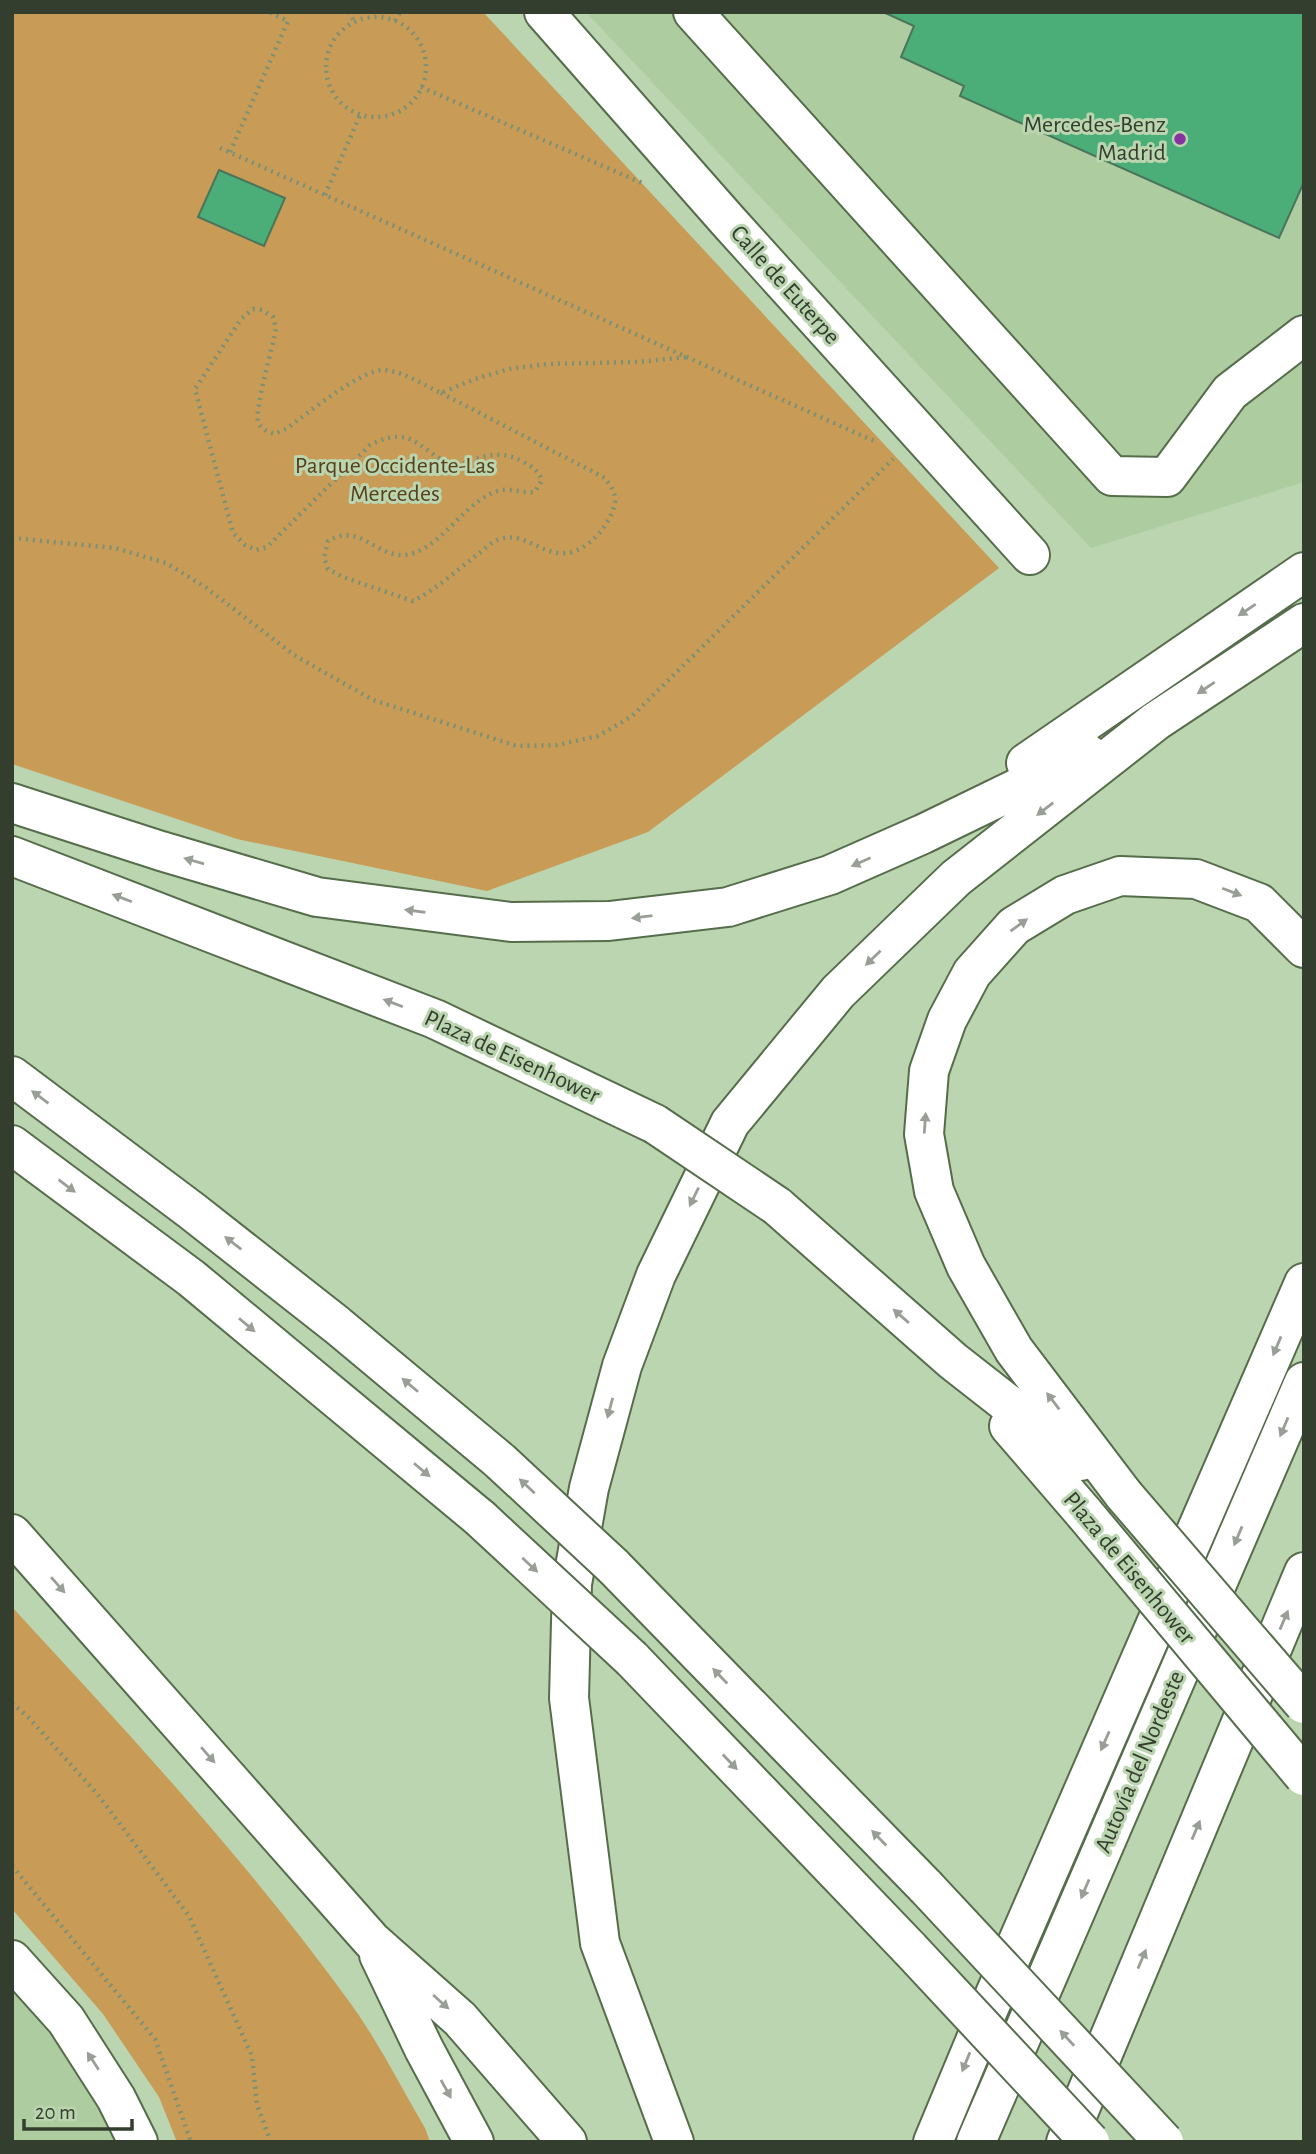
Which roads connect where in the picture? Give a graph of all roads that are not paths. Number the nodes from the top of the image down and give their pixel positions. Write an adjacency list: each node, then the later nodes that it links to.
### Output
1 (544, 12): 4 (main road, Calle de Euterpe)
2 (693, 12): 3 (main road)
3 (1304, 335)
4 (1030, 555)
5 (1304, 572): 9 (main road, one-way to 9)
6 (1304, 623): 7 (main road, one-way to 7)
7 (1156, 721): 9 (main road); 27 (main road, one-way to 27)
8 (12, 803): 9 (main road, one-way to 8)
9 (923, 834)
10 (12, 856): 15 (main road, Plaza de Eisenhower, one-way to 10, bridge)
11 (1304, 948): 17 (main road, one-way to 11)
12 (12, 1076): 32 (main road, one-way to 12, bridge)
13 (12, 1144): 31 (main road, one-way to 31, bridge)
14 (1304, 1283): 28 (main road, one-way to 28)
15 (953, 1361): 17 (main road, Plaza de Eisenhower); 21 (main road, Plaza de Eisenhower, bridge)
16 (1304, 1382): 29 (main road, Autovía del Nordeste, one-way to 29)
17 (1124, 1495): 20 (main road, Plaza de Eisenhower, bridge)
18 (12, 1534): 22 (main road, one-way to 22)
19 (1304, 1572): 30 (main road, one-way to 19)
20 (1304, 1704)
21 (1304, 1776)
22 (372, 1941): 25 (main road, one-way to 25); 26 (main road, one-way to 26)
23 (12, 1959): 24 (main road, one-way to 23)
24 (138, 2142)
25 (474, 2142)
26 (567, 2142)
27 (674, 2142)
28 (933, 2142)
29 (976, 2142)
30 (1066, 2142)
31 (1090, 2142)
32 (1164, 2142)

